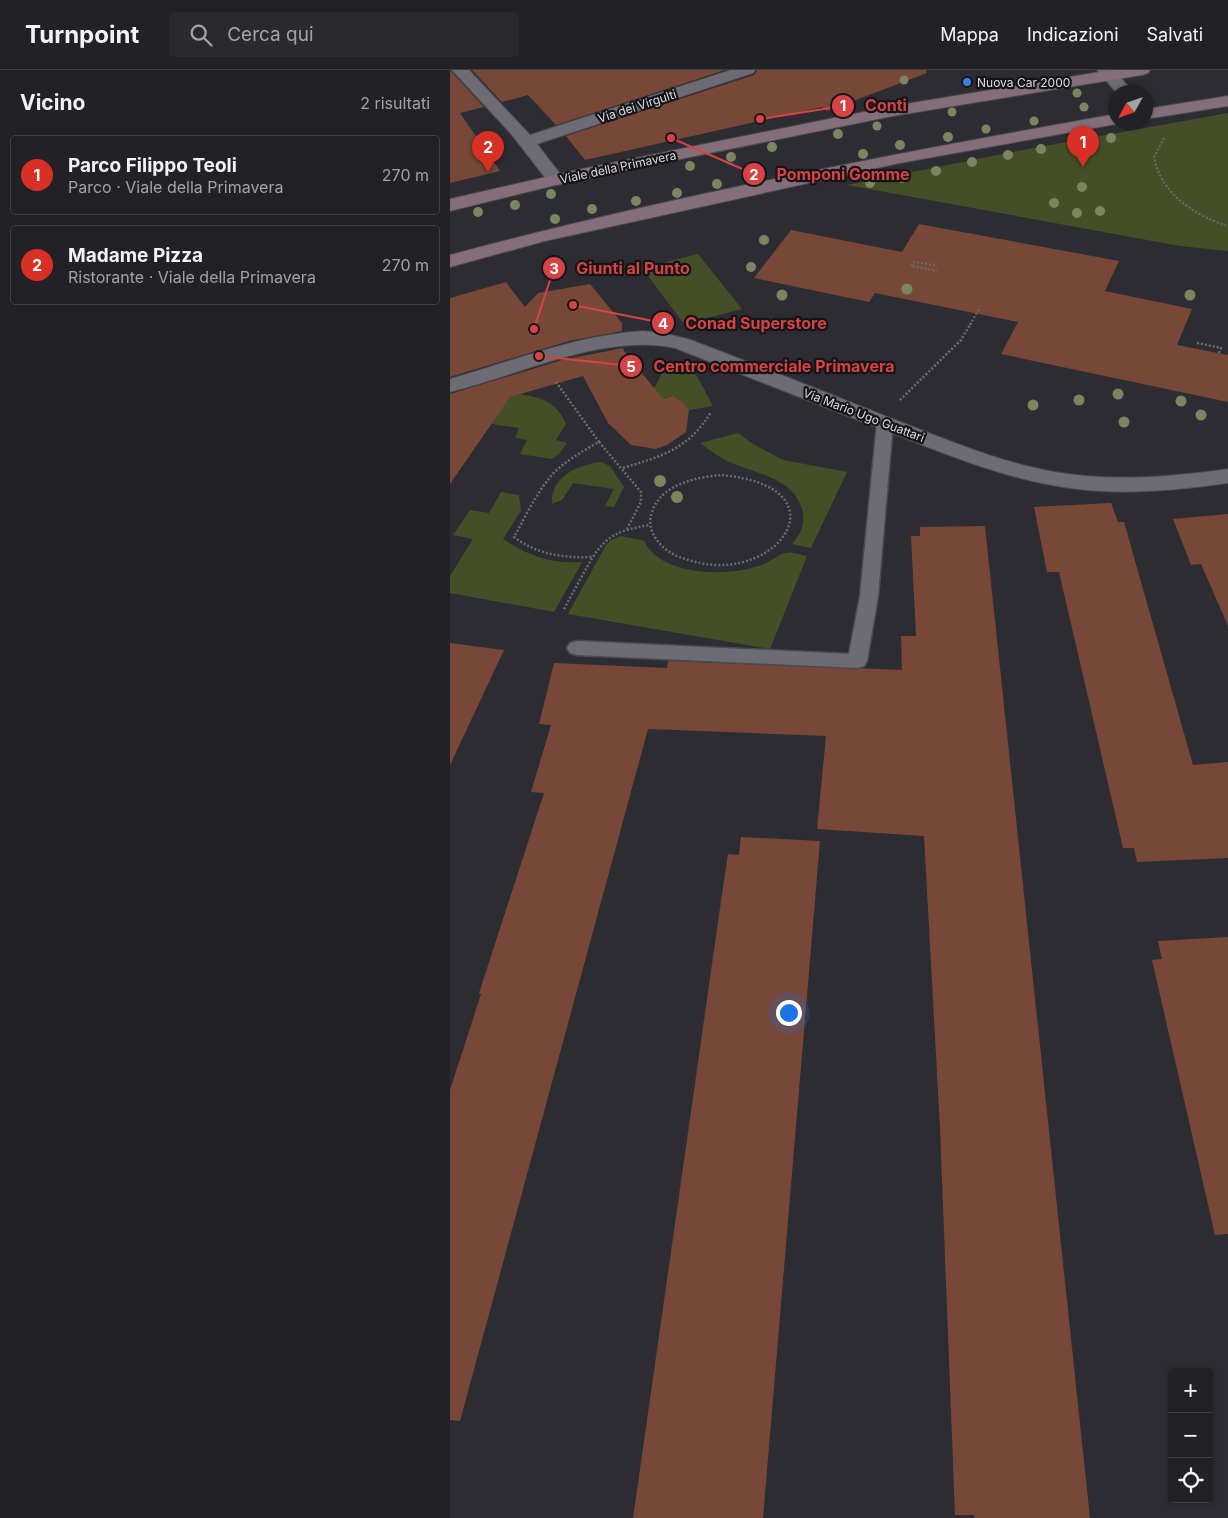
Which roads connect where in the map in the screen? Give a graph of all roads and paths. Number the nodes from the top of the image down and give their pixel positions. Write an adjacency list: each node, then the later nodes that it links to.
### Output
1 (460, 70): 10 (street)
2 (747, 70): 10 (street, Via dei Virgulti)
3 (1142, 70): 4 (main road, Viale della Primavera)
4 (1107, 72): 5 (street); 11 (main road, Viale della Primavera)
5 (1119, 85)
6 (1228, 101): 7 (main road)
7 (1153, 113)
8 (1108, 120): 14 (main road)
9 (1170, 133): 13 (path)
10 (527, 142): 11 (street)
11 (556, 180): 12 (main road, Viale della Primavera)
12 (450, 205)
13 (1228, 226)
14 (450, 261)
15 (936, 265): 16 (path)
16 (938, 271)
17 (980, 307): 22 (path)
18 (1196, 343): 19 (path)
19 (1219, 353)
20 (540, 359): 21 (street, Via Mario Ugo Guattari); 24 (street, Via Mario Ugo Guattari); 25 (path)
21 (450, 386)
22 (898, 402)
23 (710, 412): 26 (path)
24 (885, 423): 27 (street, Via Mario Ugo Guattari); 32 (lane)
25 (599, 442): 26 (path); 30 (path)
26 (622, 468): 29 (path)
27 (1228, 476)
28 (649, 525): 28 (path); 29 (path)
29 (626, 530): 30 (path)
30 (593, 557): 31 (path)
31 (564, 609)
32 (578, 648)

